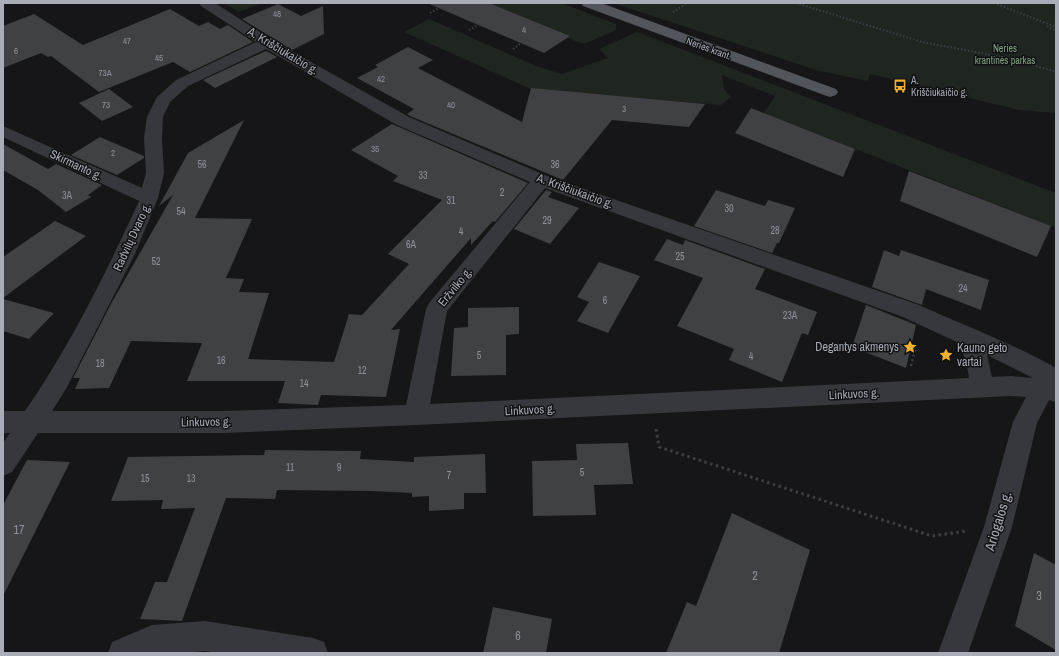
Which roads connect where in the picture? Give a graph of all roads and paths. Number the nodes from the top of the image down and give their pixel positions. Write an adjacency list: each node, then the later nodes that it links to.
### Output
1 (206, 3): 12 (street, A. Kriščiukaičio g.)
2 (588, 3): 16 (main road, Neries krant.)
3 (796, 3): 15 (path)
4 (994, 3): 7 (path)
5 (439, 8): 6 (path)
6 (430, 13)
7 (1041, 22): 9 (path); 11 (path)
8 (478, 25): 10 (path)
9 (1056, 27)
10 (469, 30)
11 (1056, 33)
12 (267, 43): 18 (street, A. Kriščiukaičio g.); 19 (street, Radvilų Dvaro g.)
13 (521, 44): 14 (path)
14 (513, 48)
15 (1056, 72)
16 (830, 92)
17 (3, 131): 19 (street, Skirmanto g.)
18 (541, 180): 20 (street, A. Kriščiukaičio g.); 24 (street, Eržvilko g.)
19 (149, 198): 26 (street, Radvilų Dvaro g.)
20 (964, 334): 21 (street, A. Kriščiukaičio g.); 22 (street)
21 (1052, 387): 22 (street, Linkuvos g.); 28 (street, Ariogalos g.)
22 (981, 388): 23 (street, Linkuvos g.)
23 (651, 404): 24 (street, Linkuvos g.); 28 (path)
24 (416, 415): 26 (street, Linkuvos g.)
25 (3, 422): 26 (street, Linkuvos g.)
26 (31, 423): 27 (street, Radvilų Dvaro g.)
27 (3, 464)
28 (998, 527): 31 (street, Ariogalos g.)
29 (123, 653): 30 (street)
30 (313, 653)
31 (953, 653)

